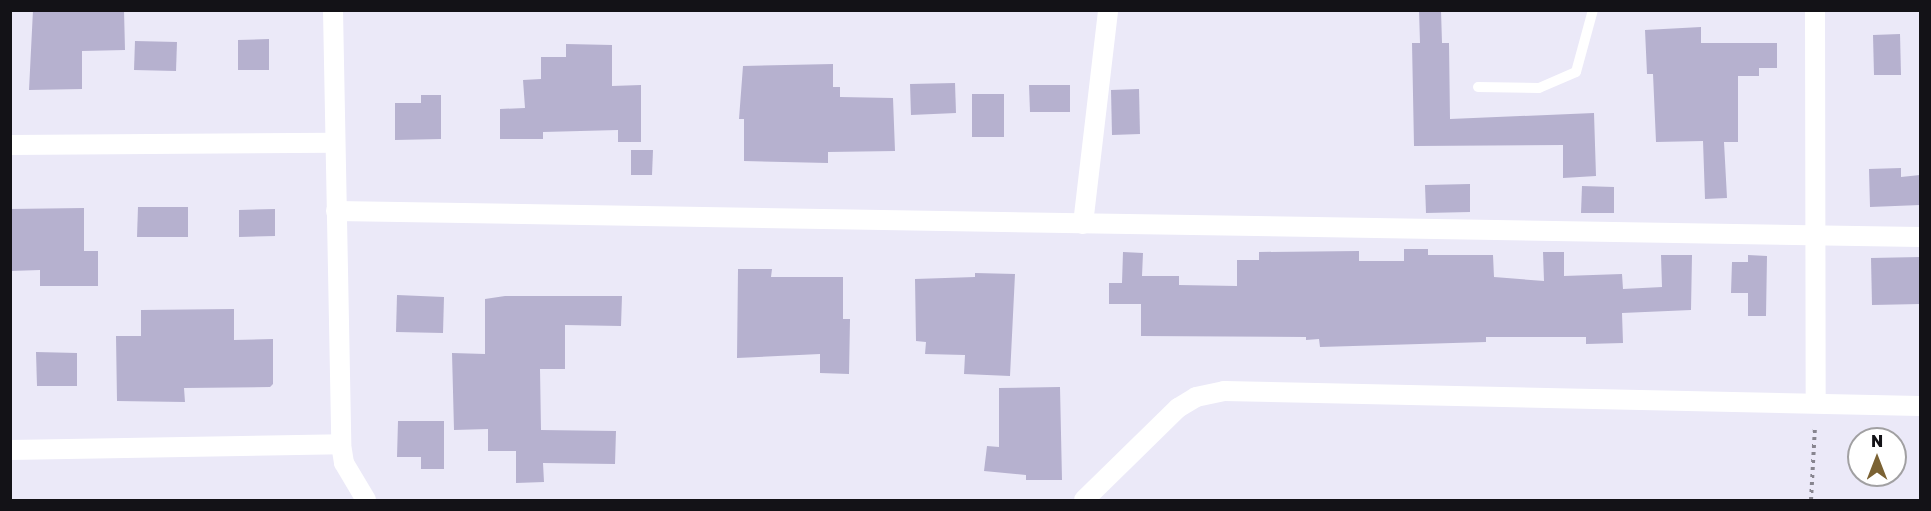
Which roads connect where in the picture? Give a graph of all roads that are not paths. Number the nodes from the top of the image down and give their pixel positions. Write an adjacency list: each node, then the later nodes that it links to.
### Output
1 (333, 10): 6 (street)
2 (1108, 10): 9 (street)
3 (1593, 10): 5 (lane)
4 (1815, 10): 10 (street)
5 (1478, 87)
6 (334, 143): 7 (street); 8 (street)
7 (10, 145)
8 (336, 211): 9 (street); 14 (street)
9 (1083, 224): 10 (street)
10 (1816, 237): 11 (street); 12 (street)
11 (1920, 237)
12 (1816, 403): 13 (street); 17 (street)
13 (1920, 406)
14 (341, 444): 15 (street); 16 (street)
15 (10, 450)
16 (366, 501)
17 (1084, 501)

